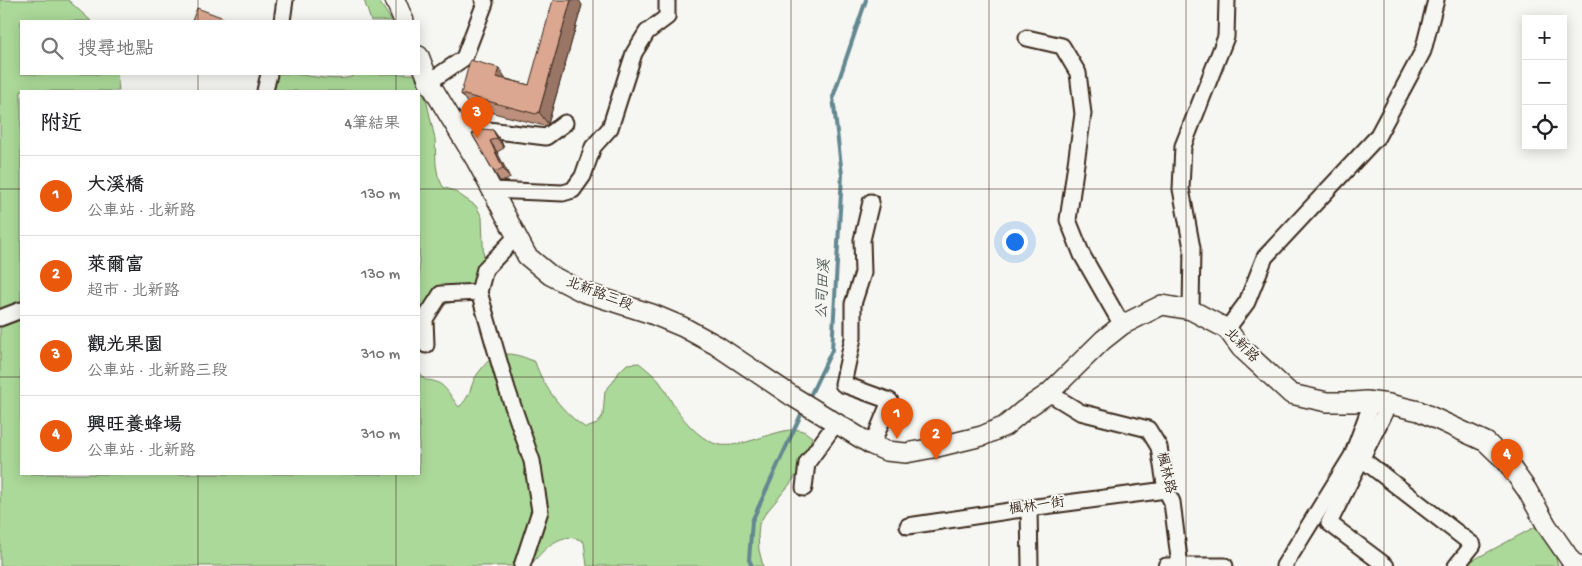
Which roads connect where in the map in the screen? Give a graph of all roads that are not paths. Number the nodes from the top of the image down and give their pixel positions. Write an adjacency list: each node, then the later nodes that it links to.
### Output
1 (285, 0): 7 (street)
2 (395, 0): 8 (main road)
3 (483, 0): 12 (street)
4 (667, 0): 16 (street)
5 (1227, 0): 21 (street)
6 (1436, 0): 24 (street)
7 (282, 20)
8 (404, 20)
9 (1027, 38): 23 (street)
10 (420, 59): 12 (main road, 北新路三段)
11 (269, 75): 13 (street)
12 (429, 82): 15 (main road, 北新路三段)
13 (265, 90)
14 (564, 123): 15 (street)
15 (456, 126): 16 (main road, 北新路三段)
16 (492, 190): 18 (main road, 北新路三段)
17 (871, 202): 30 (street)
18 (517, 236): 19 (street); 29 (main road, 北新路三段)
19 (479, 292): 25 (street); 36 (street)
20 (20, 310): 22 (street)
21 (1191, 310): 23 (main road, 北新路); 24 (main road, 北新路)
22 (0, 318)
23 (1122, 325): 26 (main road, 北新路)
24 (1227, 330): 27 (main road, 北新路)
25 (426, 345)
26 (1049, 392): 30 (main road, 北新路); 33 (street, 楓林路)
27 (1366, 401): 28 (main road, 北新路); 41 (street)
28 (1389, 404): 31 (street); 44 (main road, 北新路)
29 (828, 418): 30 (main road, 北新路); 32 (street)
30 (872, 446)
31 (1362, 459): 42 (street); 43 (street)
32 (804, 488)
33 (1166, 490): 34 (street, 楓林一街); 39 (street, 楓林路)
34 (1029, 508): 35 (street, 楓林一街); 37 (street)
35 (908, 526)
36 (522, 566)
37 (1030, 566)
38 (1166, 566): 39 (street)
39 (1180, 566): 40 (street)
40 (1226, 566)
41 (1284, 566)
42 (1386, 566)
43 (1456, 566)
44 (1580, 566)

